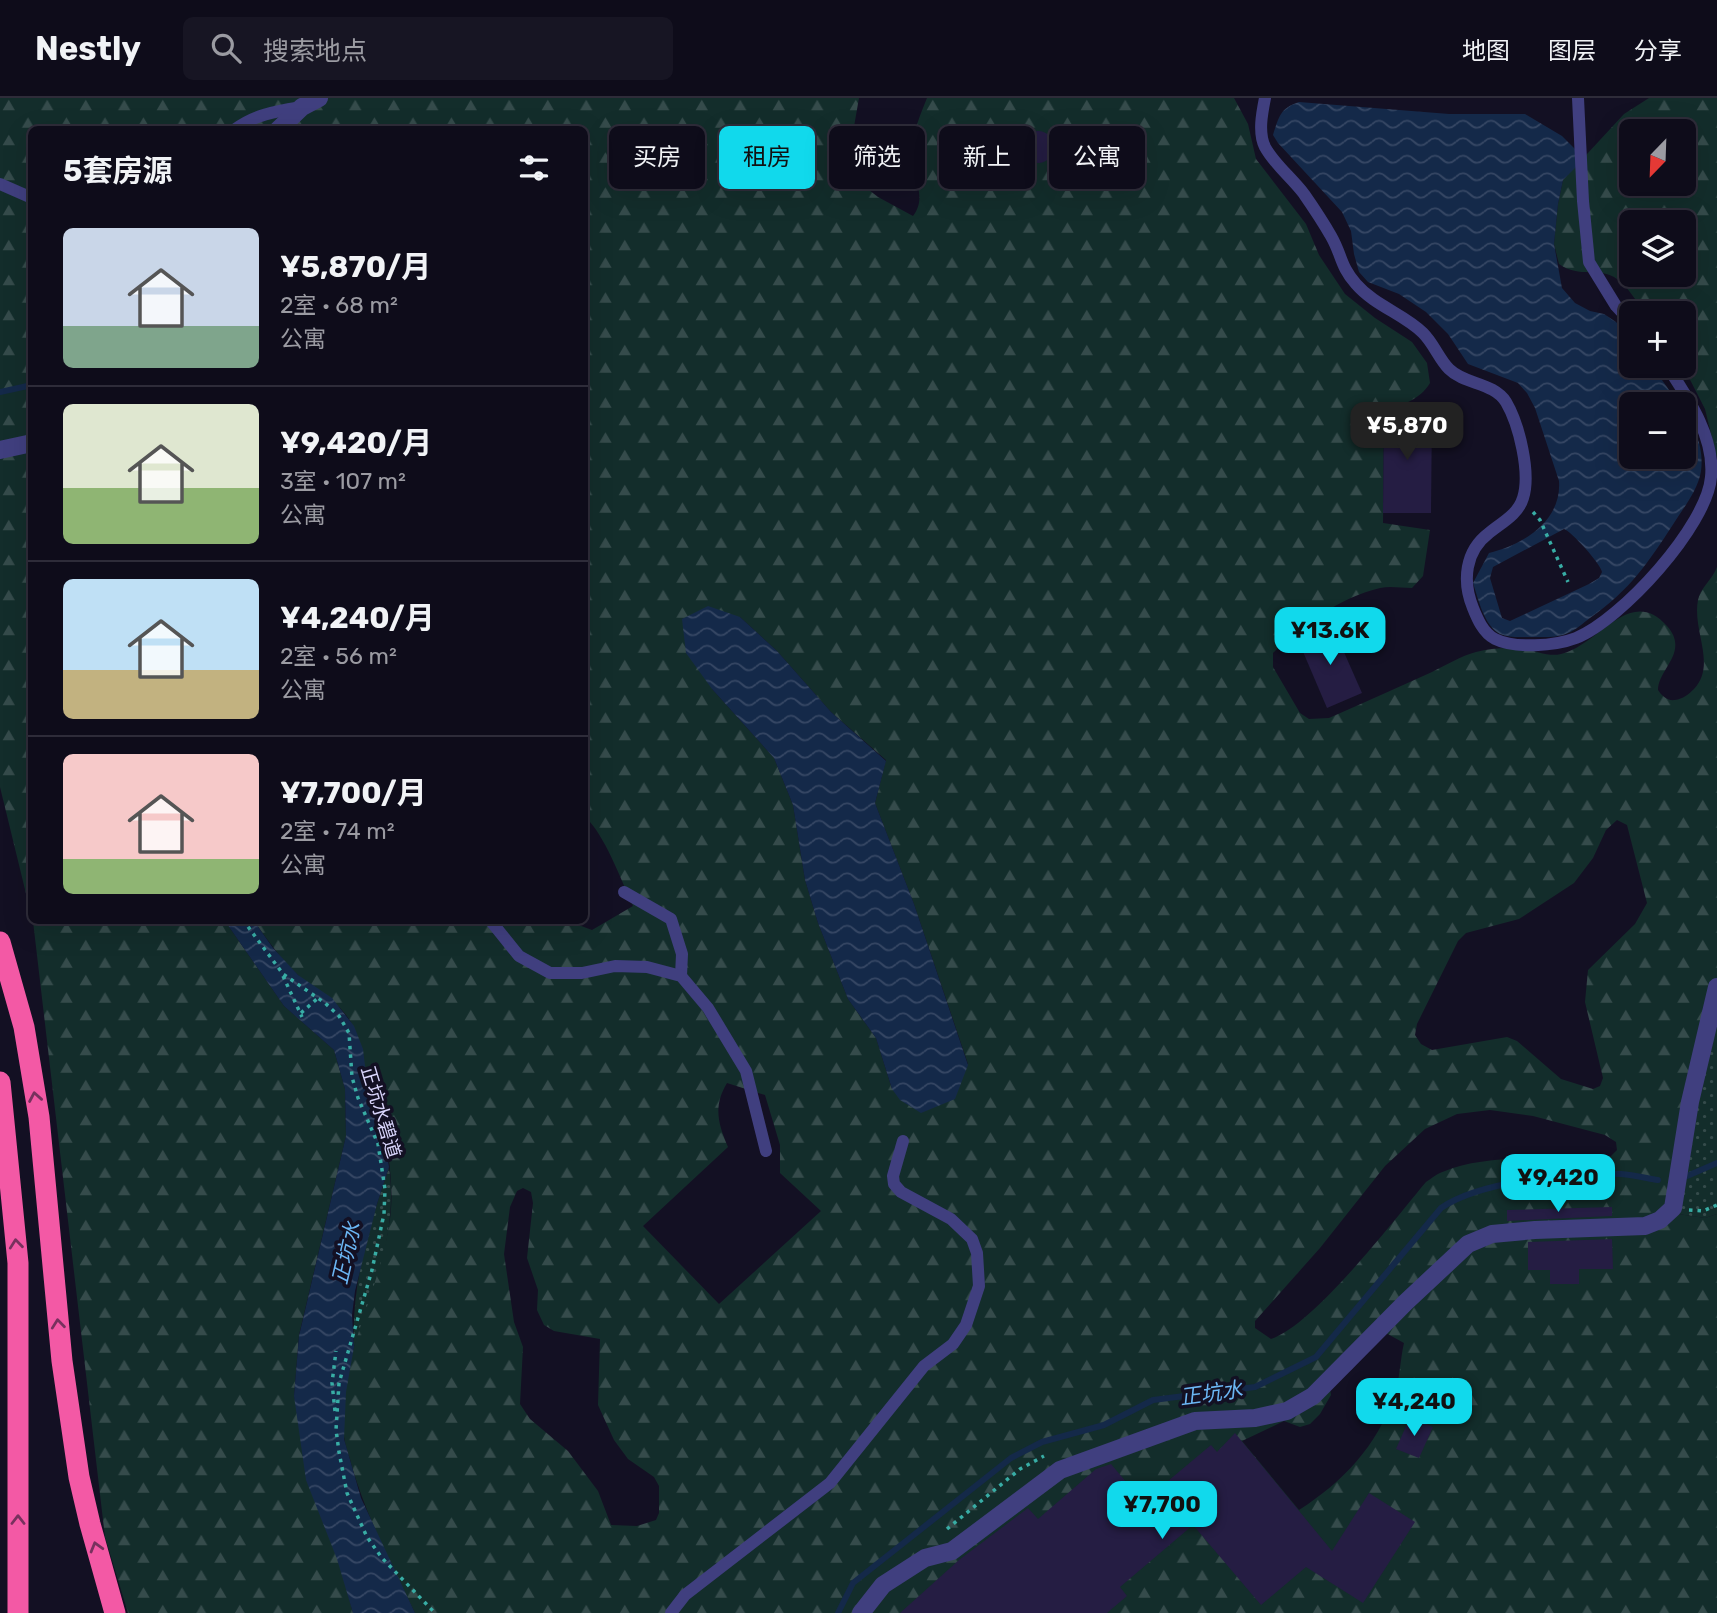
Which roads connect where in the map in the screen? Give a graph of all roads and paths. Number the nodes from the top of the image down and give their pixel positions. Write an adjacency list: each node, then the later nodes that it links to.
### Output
1 (319, 98): 4 (street)
2 (1265, 98): 10 (lane)
3 (1578, 98): 9 (lane)
4 (302, 107): 5 (lane); 6 (street)
5 (239, 126)
6 (282, 126)
7 (0, 184): 8 (lane)
8 (28, 196)
9 (1619, 309)
10 (1674, 378)
11 (28, 444): 12 (street)
12 (0, 450)
13 (1540, 520): 14 (path)
14 (1567, 582)
15 (624, 892): 20 (lane)
16 (246, 924): 19 (path, 正坑水碧道)
17 (493, 924): 20 (lane)
18 (0, 942): 31 (highway, one-way to 18)
19 (283, 974): 22 (path, 正坑水碧道); 22 (path)
20 (681, 976): 25 (lane)
21 (1717, 987): 27 (street)
22 (318, 998): 29 (path, 正坑水碧道)
23 (0, 1082): 30 (highway, one-way to 23)
24 (904, 1141): 33 (lane)
25 (766, 1151)
26 (1717, 1205): 27 (path)
27 (1673, 1208): 34 (street)
28 (336, 1351): 29 (path)
29 (337, 1414): 32 (path, 正坑水碧道)
30 (18, 1613)
31 (116, 1613)
32 (435, 1613)
33 (671, 1613)
34 (861, 1613)

